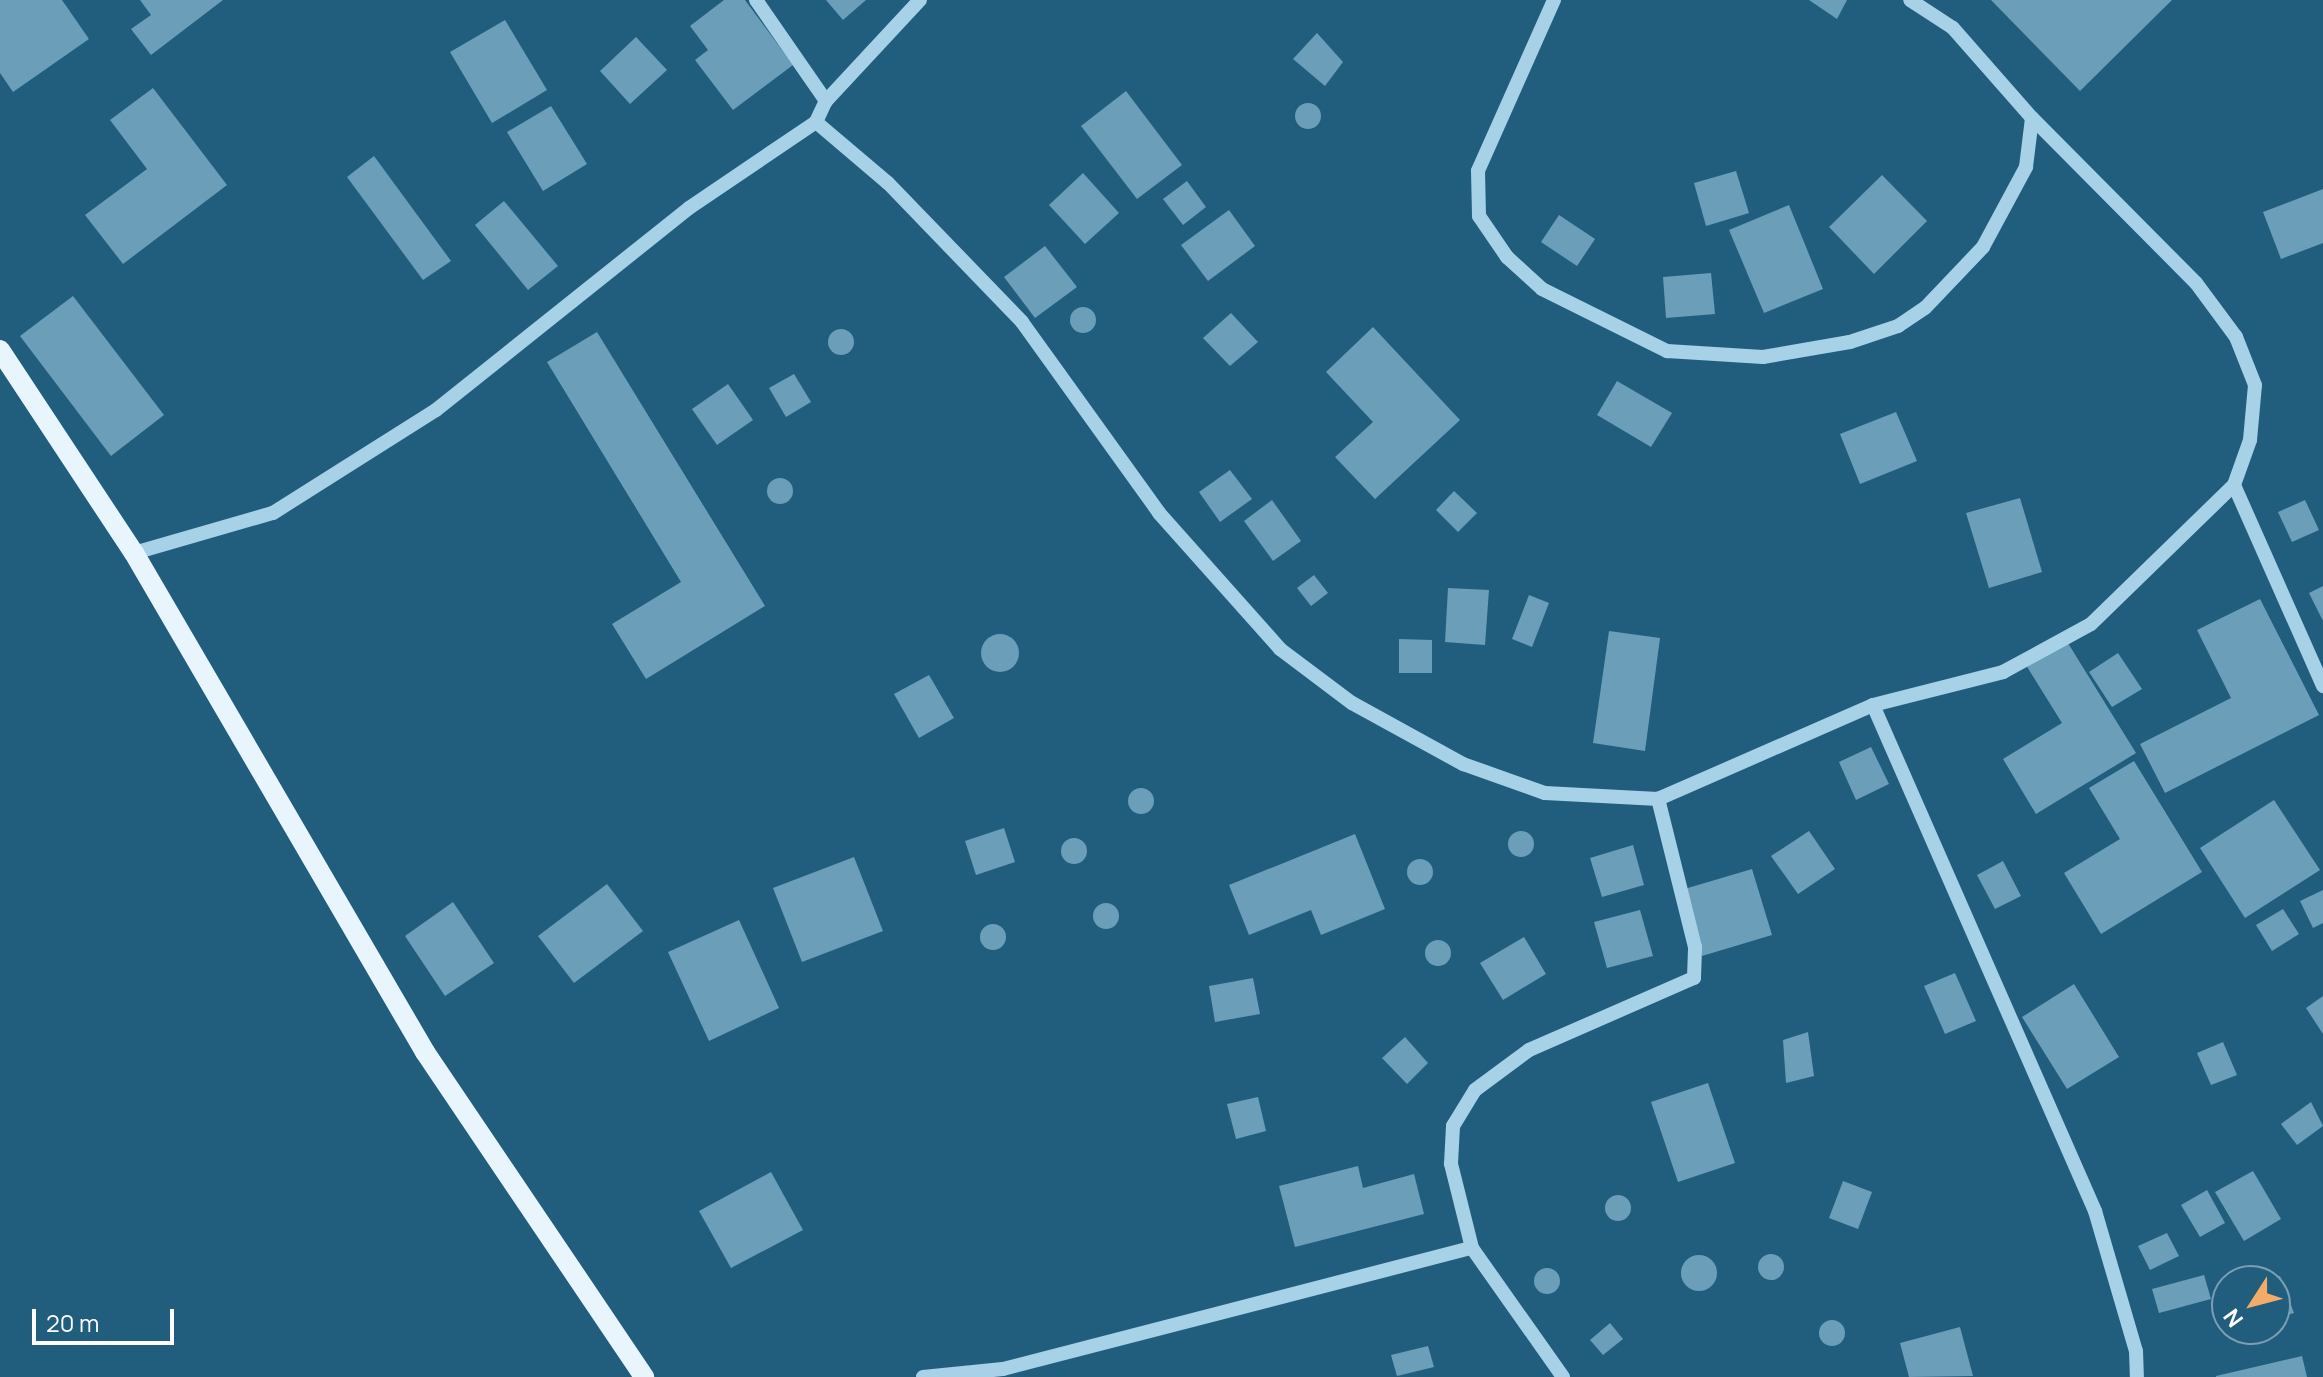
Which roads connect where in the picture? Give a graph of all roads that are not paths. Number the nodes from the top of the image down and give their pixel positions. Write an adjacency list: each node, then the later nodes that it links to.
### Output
1 (756, 0): 5 (street)
2 (920, 0): 5 (street)
3 (1554, 0): 6 (street)
4 (1910, 0): 6 (street)
5 (826, 101): 7 (street)
6 (2032, 118): 9 (street)
7 (816, 122): 10 (street); 13 (street)
8 (0, 350): 10 (main road)
9 (2234, 485): 11 (street); 12 (street)
10 (134, 553): 15 (main road)
11 (2323, 686)
12 (1873, 705): 13 (street); 18 (street)
13 (1658, 799): 14 (street)
14 (1472, 1248): 16 (street); 17 (street)
15 (644, 1377)
16 (923, 1377)
17 (1563, 1377)
18 (2137, 1377)

